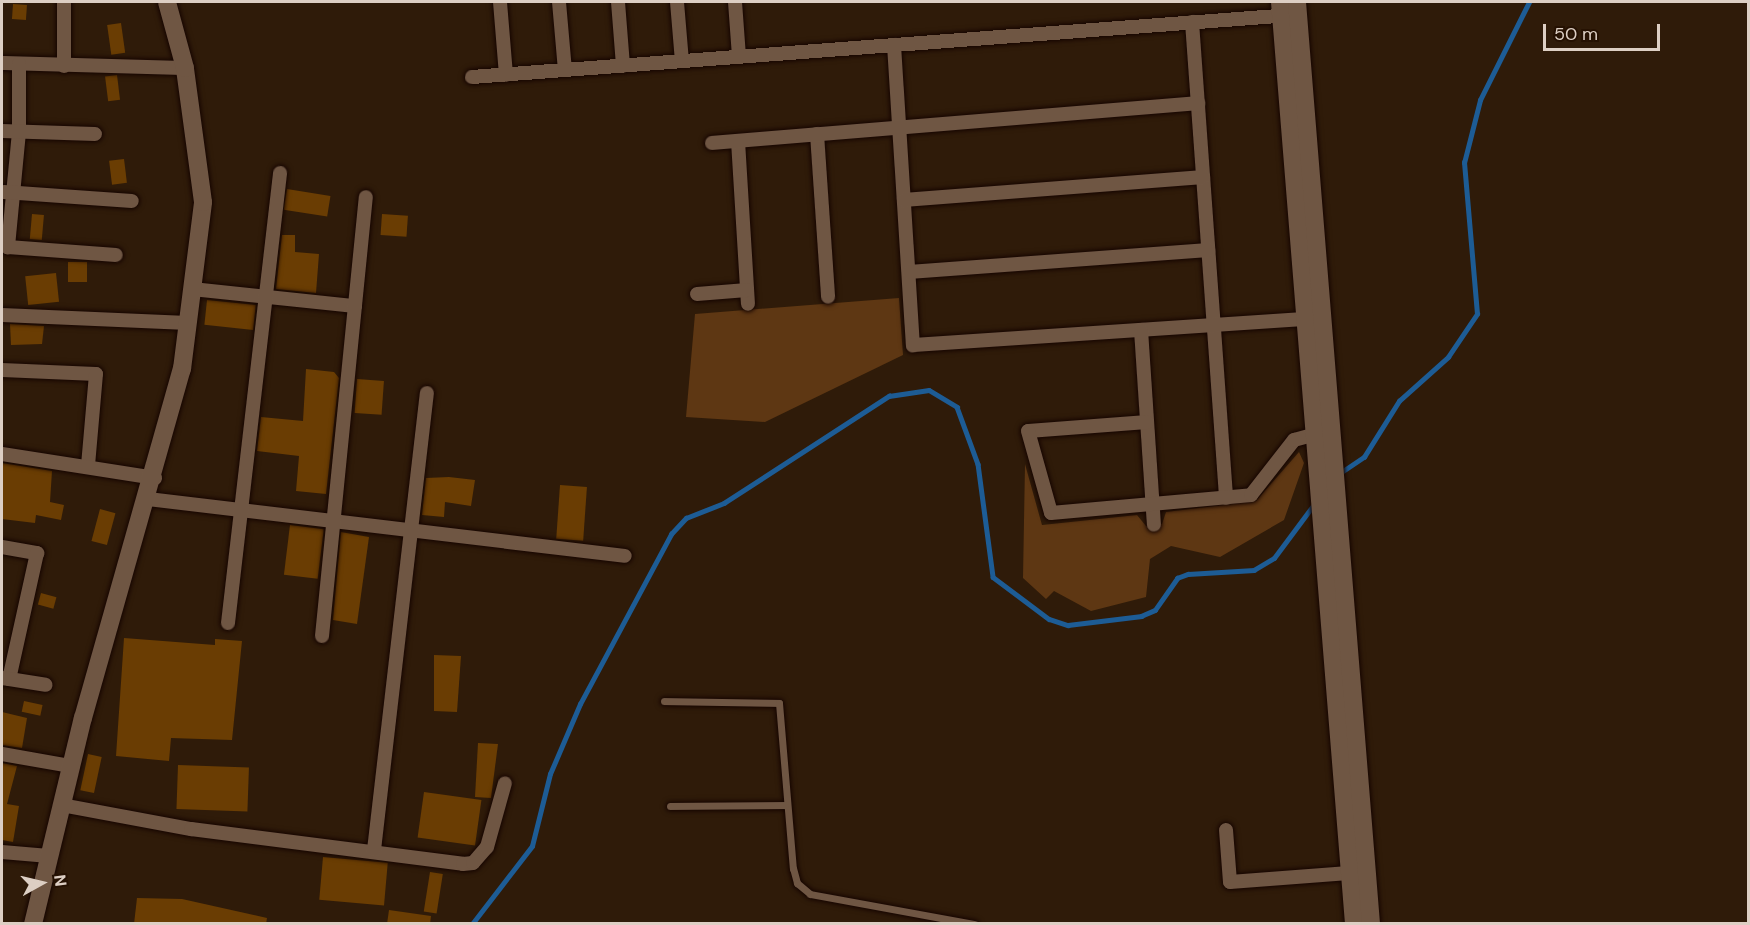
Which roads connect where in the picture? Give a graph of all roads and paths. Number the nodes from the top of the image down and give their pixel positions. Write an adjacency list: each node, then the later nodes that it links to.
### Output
1 (54, 2): 2 (street)
2 (64, 2): 16 (street)
3 (167, 2): 18 (street)
4 (500, 2): 20 (street)
5 (560, 2): 19 (street)
6 (618, 2): 17 (street)
7 (677, 2): 13 (street)
8 (735, 2): 12 (street)
9 (1289, 8): 10 (street); 46 (street); 85 (street)
10 (1192, 22): 11 (street); 22 (street)
11 (894, 45): 12 (street); 23 (street)
12 (739, 57): 13 (street)
13 (682, 61): 17 (street)
14 (2, 63): 15 (street)
15 (19, 63): 16 (street); 25 (street)
16 (64, 66): 18 (street)
17 (623, 66): 19 (street)
18 (185, 68): 40 (street)
19 (565, 70): 20 (street)
20 (506, 75): 21 (street)
21 (472, 77)
22 (1198, 103): 23 (street); 31 (street)
23 (899, 127): 26 (street); 34 (street)
24 (2, 131): 25 (street)
25 (19, 132): 27 (street); 32 (street)
26 (817, 134): 28 (street); 43 (street)
27 (95, 135)
28 (738, 141): 29 (street); 41 (street)
29 (712, 143)
30 (280, 173): 42 (street)
31 (1203, 177): 34 (street); 37 (street)
32 (6, 192): 35 (street); 36 (street)
33 (366, 197): 44 (street)
34 (904, 200): 39 (street)
35 (132, 201)
36 (5, 247): 38 (street)
37 (1208, 250): 39 (street); 48 (street)
38 (116, 255)
39 (909, 272): 49 (street)
40 (192, 289): 42 (street); 47 (street)
41 (698, 294)
42 (266, 297): 44 (street); 60 (street)
43 (828, 297)
44 (355, 306): 61 (street)
45 (2, 315): 47 (street)
46 (1304, 319): 48 (street); 53 (street)
47 (188, 323): 56 (street)
48 (1214, 325): 49 (street); 57 (street)
49 (1141, 330): 52 (street)
50 (2, 370): 55 (street)
51 (427, 393): 63 (street)
52 (1147, 422): 59 (street); 59 (street)
53 (1313, 435): 57 (street); 81 (street)
54 (2, 454): 55 (street)
55 (88, 465): 56 (street)
56 (155, 478): 58 (street)
57 (1226, 498): 59 (street)
58 (148, 499): 60 (street); 72 (street)
59 (1152, 504): 62 (street)
60 (242, 510): 61 (street); 66 (street)
61 (334, 522): 63 (street); 67 (street)
62 (1154, 525)
63 (412, 529): 65 (street); 78 (street)
64 (2, 547): 68 (street)
65 (625, 556)
66 (228, 623)
67 (322, 636)
68 (5, 678): 69 (street)
69 (46, 685)
70 (664, 702): 75 (lane)
71 (2, 754): 72 (street)
72 (71, 766): 74 (street)
73 (505, 783): 78 (street)
74 (61, 805): 78 (street); 80 (street)
75 (785, 805): 76 (lane); 83 (lane)
76 (670, 806)
77 (1226, 830): 81 (street)
78 (374, 850)
79 (2, 852): 80 (street)
80 (49, 856): 82 (street)
81 (1349, 873): 84 (street)
82 (33, 924)
83 (974, 924)
84 (1354, 924)
85 (1371, 924)

